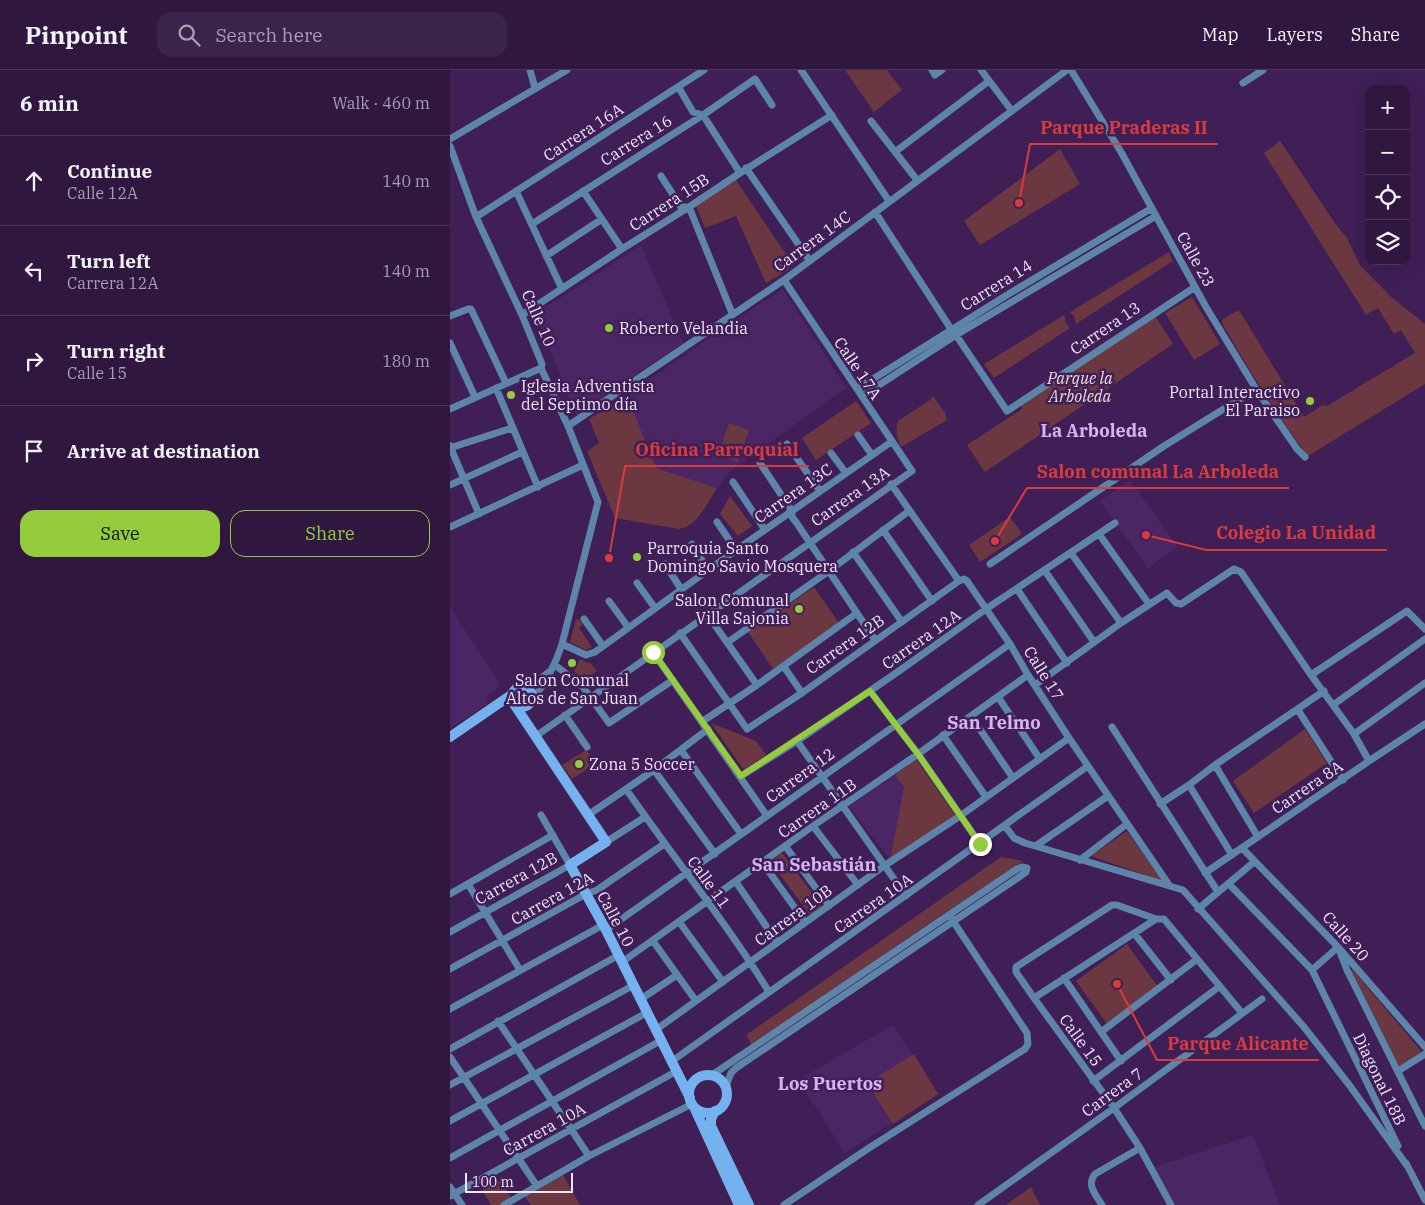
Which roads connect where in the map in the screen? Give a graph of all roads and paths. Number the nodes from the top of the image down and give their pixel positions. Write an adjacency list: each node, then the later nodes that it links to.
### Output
1 (530, 70): 10 (street)
2 (567, 70): 10 (street)
3 (704, 70): 11 (street, Carrera 16A)
4 (981, 70): 8 (street)
5 (1069, 70): 13 (street, Carrera 14C); 27 (street, Calle 23)
6 (1263, 70): 9 (street)
7 (805, 71): 15 (street)
8 (989, 81): 13 (street); 19 (street)
9 (1243, 83)
10 (535, 88): 17 (street)
11 (678, 88): 14 (street); 23 (street, Carrera 16A)
12 (772, 104): 14 (street, Carrera 16)
13 (1012, 111): 22 (street, Carrera 14C)
14 (703, 115): 20 (street); 24 (street, Carrera 16)
15 (832, 115): 20 (street, Carrera 15B); 25 (street)
16 (871, 121): 19 (street)
17 (450, 139)
18 (450, 146): 29 (street, Calle 10)
19 (895, 152): 22 (street)
20 (743, 171): 26 (street, Carrera 15B); 35 (street)
21 (661, 176): 26 (street)
22 (917, 180): 25 (street, Carrera 14C)
23 (516, 191): 29 (street, Carrera 16A); 32 (street)
24 (583, 191): 31 (street); 32 (street, Carrera 16)
25 (889, 201): 28 (street, Carrera 14C)
26 (689, 207): 33 (street, Carrera 15B); 39 (street)
27 (1152, 208): 30 (street, Calle 23); 42 (street, Carrera 14)
28 (875, 212): 35 (street, Carrera 14C); 42 (street)
29 (476, 216): 40 (street, Calle 10)
30 (1156, 216): 37 (street, Calle 23); 42 (street, Carrera 14)
31 (602, 219): 33 (street); 34 (street)
32 (532, 224): 34 (street)
33 (622, 248): 38 (street, Carrera 15B)
34 (546, 256): 38 (street)
35 (810, 261): 36 (street, Carrera 14C)
36 (784, 280): 39 (street, Carrera 14C); 47 (street, Calle 17A)
37 (1195, 287): 42 (street, Carrera 13); 48 (street, Calle 23)
38 (562, 289): 40 (street, Carrera 15B)
39 (732, 314): 52 (street, Carrera 14C)
40 (522, 315): 44 (street, Calle 10)
41 (450, 316): 45 (street)
42 (954, 332): 47 (street, Carrera 14); 49 (street, Carrera 14)
43 (450, 343): 50 (street)
44 (541, 368): 45 (street); 52 (street, Calle 10)
45 (506, 383): 46 (street)
46 (496, 388): 50 (street); 53 (street)
47 (856, 389): 49 (street, Calle 17A)
48 (1256, 389): 61 (street, Calle 23); 87 (street)
49 (862, 396): 55 (street, Calle 17A)
50 (475, 397): 51 (street)
51 (450, 409)
52 (568, 426): 63 (street, Calle 10)
53 (512, 428): 57 (street); 58 (street)
54 (858, 435): 60 (street)
55 (891, 442): 60 (street, Carrera 13C); 64 (street, Calle 17A)
56 (787, 444): 71 (street)
57 (450, 448): 66 (street)
58 (522, 452): 66 (street); 70 (street)
59 (832, 453): 65 (street)
60 (872, 455): 65 (street, Carrera 13C)
61 (1305, 457)
62 (760, 463): 72 (street)
63 (584, 465): 70 (street); 112 (street, Calle 10)
64 (912, 471): 68 (street, Carrera 13A)
65 (846, 473): 71 (street, Carrera 13C)
66 (463, 480): 69 (street); 74 (street)
67 (733, 482): 78 (street)
68 (891, 484): 73 (street, Calle 17); 81 (street, Carrera 13A)
69 (450, 486)
70 (538, 487): 74 (street)
71 (820, 491): 72 (street, Carrera 13C)
72 (792, 511): 78 (street, Carrera 13C); 81 (street)
73 (910, 511): 79 (street); 91 (street, Calle 17)
74 (479, 514): 77 (street)
75 (717, 522): 83 (street)
76 (1115, 523): 80 (street, Carrera 12A)
77 (450, 526)
78 (765, 530): 83 (street, Carrera 13C)
79 (883, 530): 84 (street); 96 (street)
80 (1099, 534): 85 (street, Carrera 12A); 97 (street)
81 (809, 542): 89 (street); 100 (street, Carrera 13A)
82 (692, 544): 88 (street)
83 (736, 550): 88 (street, Carrera 13C)
84 (853, 552): 89 (street); 103 (street)
85 (1071, 553): 90 (street, Carrera 12A); 104 (street)
86 (665, 564): 93 (street)
87 (990, 564)
88 (708, 570): 93 (street, Carrera 13C)
89 (829, 571): 101 (street); 110 (street)
90 (1045, 571): 94 (street, Carrera 12A); 111 (street)
91 (959, 581): 96 (street, Carrera 12B); 99 (street, Calle 17)
92 (638, 583): 98 (street)
93 (681, 589): 98 (street, Carrera 13C)
94 (1017, 589): 99 (street, Carrera 12A); 116 (street)
95 (609, 601): 105 (street)
96 (932, 601): 103 (street, Carrera 12B)
97 (1149, 604): 104 (street); 119 (street)
98 (655, 608): 105 (street, Carrera 13C)
99 (986, 609): 113 (street, Calle 17); 126 (street, Carrera 12A)
100 (707, 614): 107 (street, Carrera 13A); 110 (street)
101 (857, 614): 109 (street); 118 (street)
102 (584, 619): 114 (street)
103 (902, 622): 109 (street, Carrera 12B)
104 (1121, 623): 111 (street)
105 (628, 627): 114 (street, Carrera 13C)
106 (1425, 629): 119 (street)
107 (680, 633): 115 (street, Carrera 13A); 133 (street)
108 (1425, 639): 134 (street)
109 (876, 640): 128 (street, Carrera 12B)
110 (728, 642): 124 (street)
111 (1094, 642): 116 (street)
112 (562, 644): 114 (street, Carrera 13C); 117 (street)
113 (1010, 644): 120 (street, Calle 17); 139 (street, Carrera 12)
114 (603, 646)
115 (653, 652): 121 (street); 129 (street, Carrera 13A)
116 (1066, 663): 123 (street)
117 (554, 666): 125 (street); 129 (street); 132 (street)
118 (784, 667): 124 (street); 128 (street)
119 (1311, 674): 127 (street)
120 (1028, 676): 123 (street, Calle 17); 130 (street, Carrera 11B)
121 (673, 680): 129 (street); 138 (street)
122 (1425, 683): 144 (street)
123 (1035, 684): 147 (street, Calle 17)
124 (757, 685): 133 (street)
125 (524, 687): 131 (street); 132 (street)
126 (870, 691): 139 (street); 148 (street, Carrera 12A)
127 (1324, 691): 134 (street); 135 (street)
128 (802, 693): 133 (street, Carrera 12B)
129 (591, 696): 136 (street, Carrera 13A)
130 (998, 696): 137 (street, Carrera 11B); 152 (street)
131 (511, 699): 132 (street); 143 (street); 146 (street)
132 (531, 702): 143 (street)
133 (730, 704): 138 (street)
134 (1333, 705): 144 (street)
135 (1298, 710): 154 (street); 160 (street)
136 (565, 715): 143 (street, Carrera 13A); 149 (street)
137 (971, 716): 145 (street, Carrera 11B); 159 (street)
138 (703, 721): 142 (street)
139 (895, 724): 151 (street); 158 (street, Carrera 12)
140 (1425, 724): 153 (street, Carrera 8A)
141 (1112, 727): 165 (street)
142 (708, 729): 150 (street); 157 (street)
143 (534, 734): 168 (street)
144 (1354, 734): 153 (street)
145 (943, 736): 151 (street, Carrera 11B); 164 (street)
146 (450, 737)
147 (1069, 738): 152 (street, Carrera 10B); 155 (street, Calle 17)
148 (797, 741): 157 (street, Carrera 12A); 158 (street)
149 (587, 747)
150 (681, 750): 156 (street); 175 (street)
151 (918, 754): 166 (street, Carrera 11B); 171 (street)
152 (1040, 759): 159 (street, Carrera 10B)
153 (1369, 761): 160 (street, Carrera 8A)
154 (1215, 765): 161 (street); 177 (street)
155 (1088, 766): 163 (street, Calle 17); 174 (street, Carrera 10A)
156 (654, 770): 162 (street); 184 (street)
157 (741, 776): 170 (street)
158 (822, 776): 166 (street); 170 (street, Carrera 12)
159 (1013, 778): 164 (street, Carrera 10B)
160 (1343, 780): 177 (street, Carrera 8A)
161 (1189, 786): 165 (street); 185 (street)
162 (626, 789): 168 (street); 169 (street, Calle 11)
163 (1108, 796): 172 (street, Calle 17); 181 (street)
164 (986, 797): 171 (street, Carrera 10B)
165 (1160, 804): 191 (street)
166 (842, 807): 173 (street, Carrera 11B); 190 (street)
167 (540, 815): 176 (street, Calle 10)
168 (588, 815): 178 (street)
169 (645, 816): 178 (street, Carrera 12B); 179 (street, Calle 11)
170 (767, 816): 175 (street, Carrera 12)
171 (960, 816): 180 (street); 190 (street, Carrera 10B)
172 (1127, 824): 186 (street); 197 (street, Calle 17)
173 (813, 826): 182 (street, Carrera 11B); 196 (street)
174 (1005, 826): 180 (street, Carrera 10A); 181 (street)
175 (741, 834): 184 (street, Carrera 12)
176 (553, 835): 189 (street, Calle 10); 194 (street)
177 (1258, 837): 183 (street, Carrera 8A)
178 (606, 842): 189 (street, Carrera 12B)
179 (664, 844): 192 (street, Calle 11); 200 (street, Carrera 12A)
180 (980, 844): 201 (street, Carrera 10A)
181 (1037, 846): 186 (street)
182 (786, 847): 187 (street, Carrera 11B); 203 (street)
183 (1242, 848): 185 (street, Carrera 8A); 188 (street, Calle 20)
184 (714, 854): 192 (street, Carrera 12)
185 (1232, 855): 191 (street, Carrera 8A)
186 (1080, 860): 197 (street)
187 (762, 862): 193 (street, Carrera 11B); 208 (street)
188 (1254, 862): 195 (street); 216 (street, Calle 20)
189 (570, 865): 200 (street, Calle 10); 205 (street, Carrera 12B)
190 (884, 866): 196 (street, Carrera 10B); 201 (street)
191 (1205, 873): 198 (street)
192 (686, 874): 202 (street, Calle 11); 210 (street, Carrera 12)
193 (736, 882): 202 (street, Carrera 11B); 215 (street)
194 (468, 884): 199 (street); 205 (street)
195 (1229, 884): 198 (street); 222 (street, Diagonal 18B)
196 (858, 885): 203 (street, Carrera 10B)
197 (1169, 885): 204 (street)
198 (1218, 892): 204 (street)
199 (450, 894)
200 (586, 894): 210 (street, Calle 10); 213 (street, Carrera 12A)
201 (906, 896): 229 (street, Carrera 10A)
202 (708, 903): 209 (street, Carrera 11B); 219 (street, Calle 11)
203 (829, 906): 208 (street, Carrera 10B)
204 (1198, 909): 271 (street)
205 (486, 912): 211 (street, Carrera 12B); 213 (street)
206 (951, 918): 206 (street); 241 (street); 280 (street)
207 (1156, 919): 212 (street); 218 (street); 230 (street, Calle 15)
208 (805, 922): 215 (street, Carrera 10B)
209 (680, 923): 214 (street, Carrera 11B); 226 (street)
210 (605, 927): 217 (street, Calle 10); 221 (street, Carrera 12)
211 (450, 932)
212 (1134, 933): 224 (street); 225 (street)
213 (503, 940): 220 (street, Carrera 12A); 221 (street)
214 (653, 941): 217 (street, Carrera 11B); 223 (street)
215 (777, 942): 219 (street, Carrera 10B)
216 (1338, 947): 222 (street); 242 (street, Calle 20); 250 (street)
217 (621, 959): 227 (street, Calle 10); 237 (street, Carrera 11B)
218 (1196, 960): 225 (street); 228 (street)
219 (751, 962): 226 (street, Carrera 10B); 229 (street, Calle 11)
220 (450, 969)
221 (520, 970): 234 (street, Carrera 12)
222 (1312, 970): 271 (street, Diagonal 18B)
223 (677, 975): 232 (street); 233 (street)
224 (1064, 978): 230 (street); 239 (street)
225 (1171, 980): 239 (street)
226 (723, 982): 233 (street, Carrera 10B)
227 (634, 985): 232 (street, Calle 10); 244 (street)
228 (1220, 986): 236 (street); 248 (street)
229 (769, 992): 247 (street, Carrera 10A)
230 (1034, 998): 255 (street, Calle 15)
231 (1262, 999): 236 (street, Carrera 7)
232 (641, 1000): 235 (street, Calle 10)
233 (696, 1002): 238 (street, Carrera 10B)
234 (450, 1008)
235 (648, 1012): 238 (street, Calle 10); 251 (street)
236 (1242, 1014): 261 (street, Carrera 7)
237 (498, 1022): 243 (street, Carrera 11B); 244 (street)
238 (657, 1029): 240 (street, Calle 10)
239 (1101, 1032): 248 (street)
240 (662, 1040): 247 (street, Calle 10); 258 (street)
241 (764, 1045): 252 (street); 257 (street)
242 (1425, 1048)
243 (450, 1049)
244 (517, 1049): 251 (street); 253 (street)
245 (1425, 1054): 250 (street)
246 (450, 1058): 253 (street)
247 (672, 1060): 249 (street, Calle 10)
248 (1121, 1061): 255 (street)
249 (677, 1070): 254 (street); 259 (street, Calle 10); 266 (street, Carrera 10A)
250 (1398, 1071): 264 (street)
251 (534, 1074): 258 (street); 260 (street)
252 (712, 1075): 254 (street); 257 (street)
253 (463, 1078): 256 (street); 260 (street)
254 (695, 1080): 259 (street)
255 (1093, 1081): 261 (street, Calle 15)
256 (450, 1085)
257 (726, 1086): 262 (street)
258 (552, 1102): 265 (street); 266 (street)
259 (692, 1102): 262 (street); 268 (street); 278 (street, Calle 10)
260 (480, 1104): 263 (street); 265 (street)
261 (1114, 1108): 267 (street, Calle 15); 281 (street, Carrera 7)
262 (715, 1111): 279 (street)
263 (450, 1120)
264 (1425, 1124)
265 (500, 1130): 269 (street); 270 (street)
266 (571, 1130): 268 (street); 270 (street, Carrera 10A)
267 (1140, 1148): 282 (street); 283 (street, Calle 15)
268 (589, 1156): 272 (street)
269 (450, 1158)
270 (519, 1158): 272 (street); 274 (street, Carrera 10A)
271 (1408, 1167): 275 (street, Diagonal 18B)
272 (537, 1186): 277 (street)
273 (450, 1187): 274 (street)
274 (452, 1195): 276 (street)
275 (1425, 1200)
276 (462, 1205)
277 (504, 1205)
278 (739, 1205)
279 (749, 1205)
280 (784, 1205)
281 (978, 1205)
282 (1102, 1205)
283 (1172, 1205)

